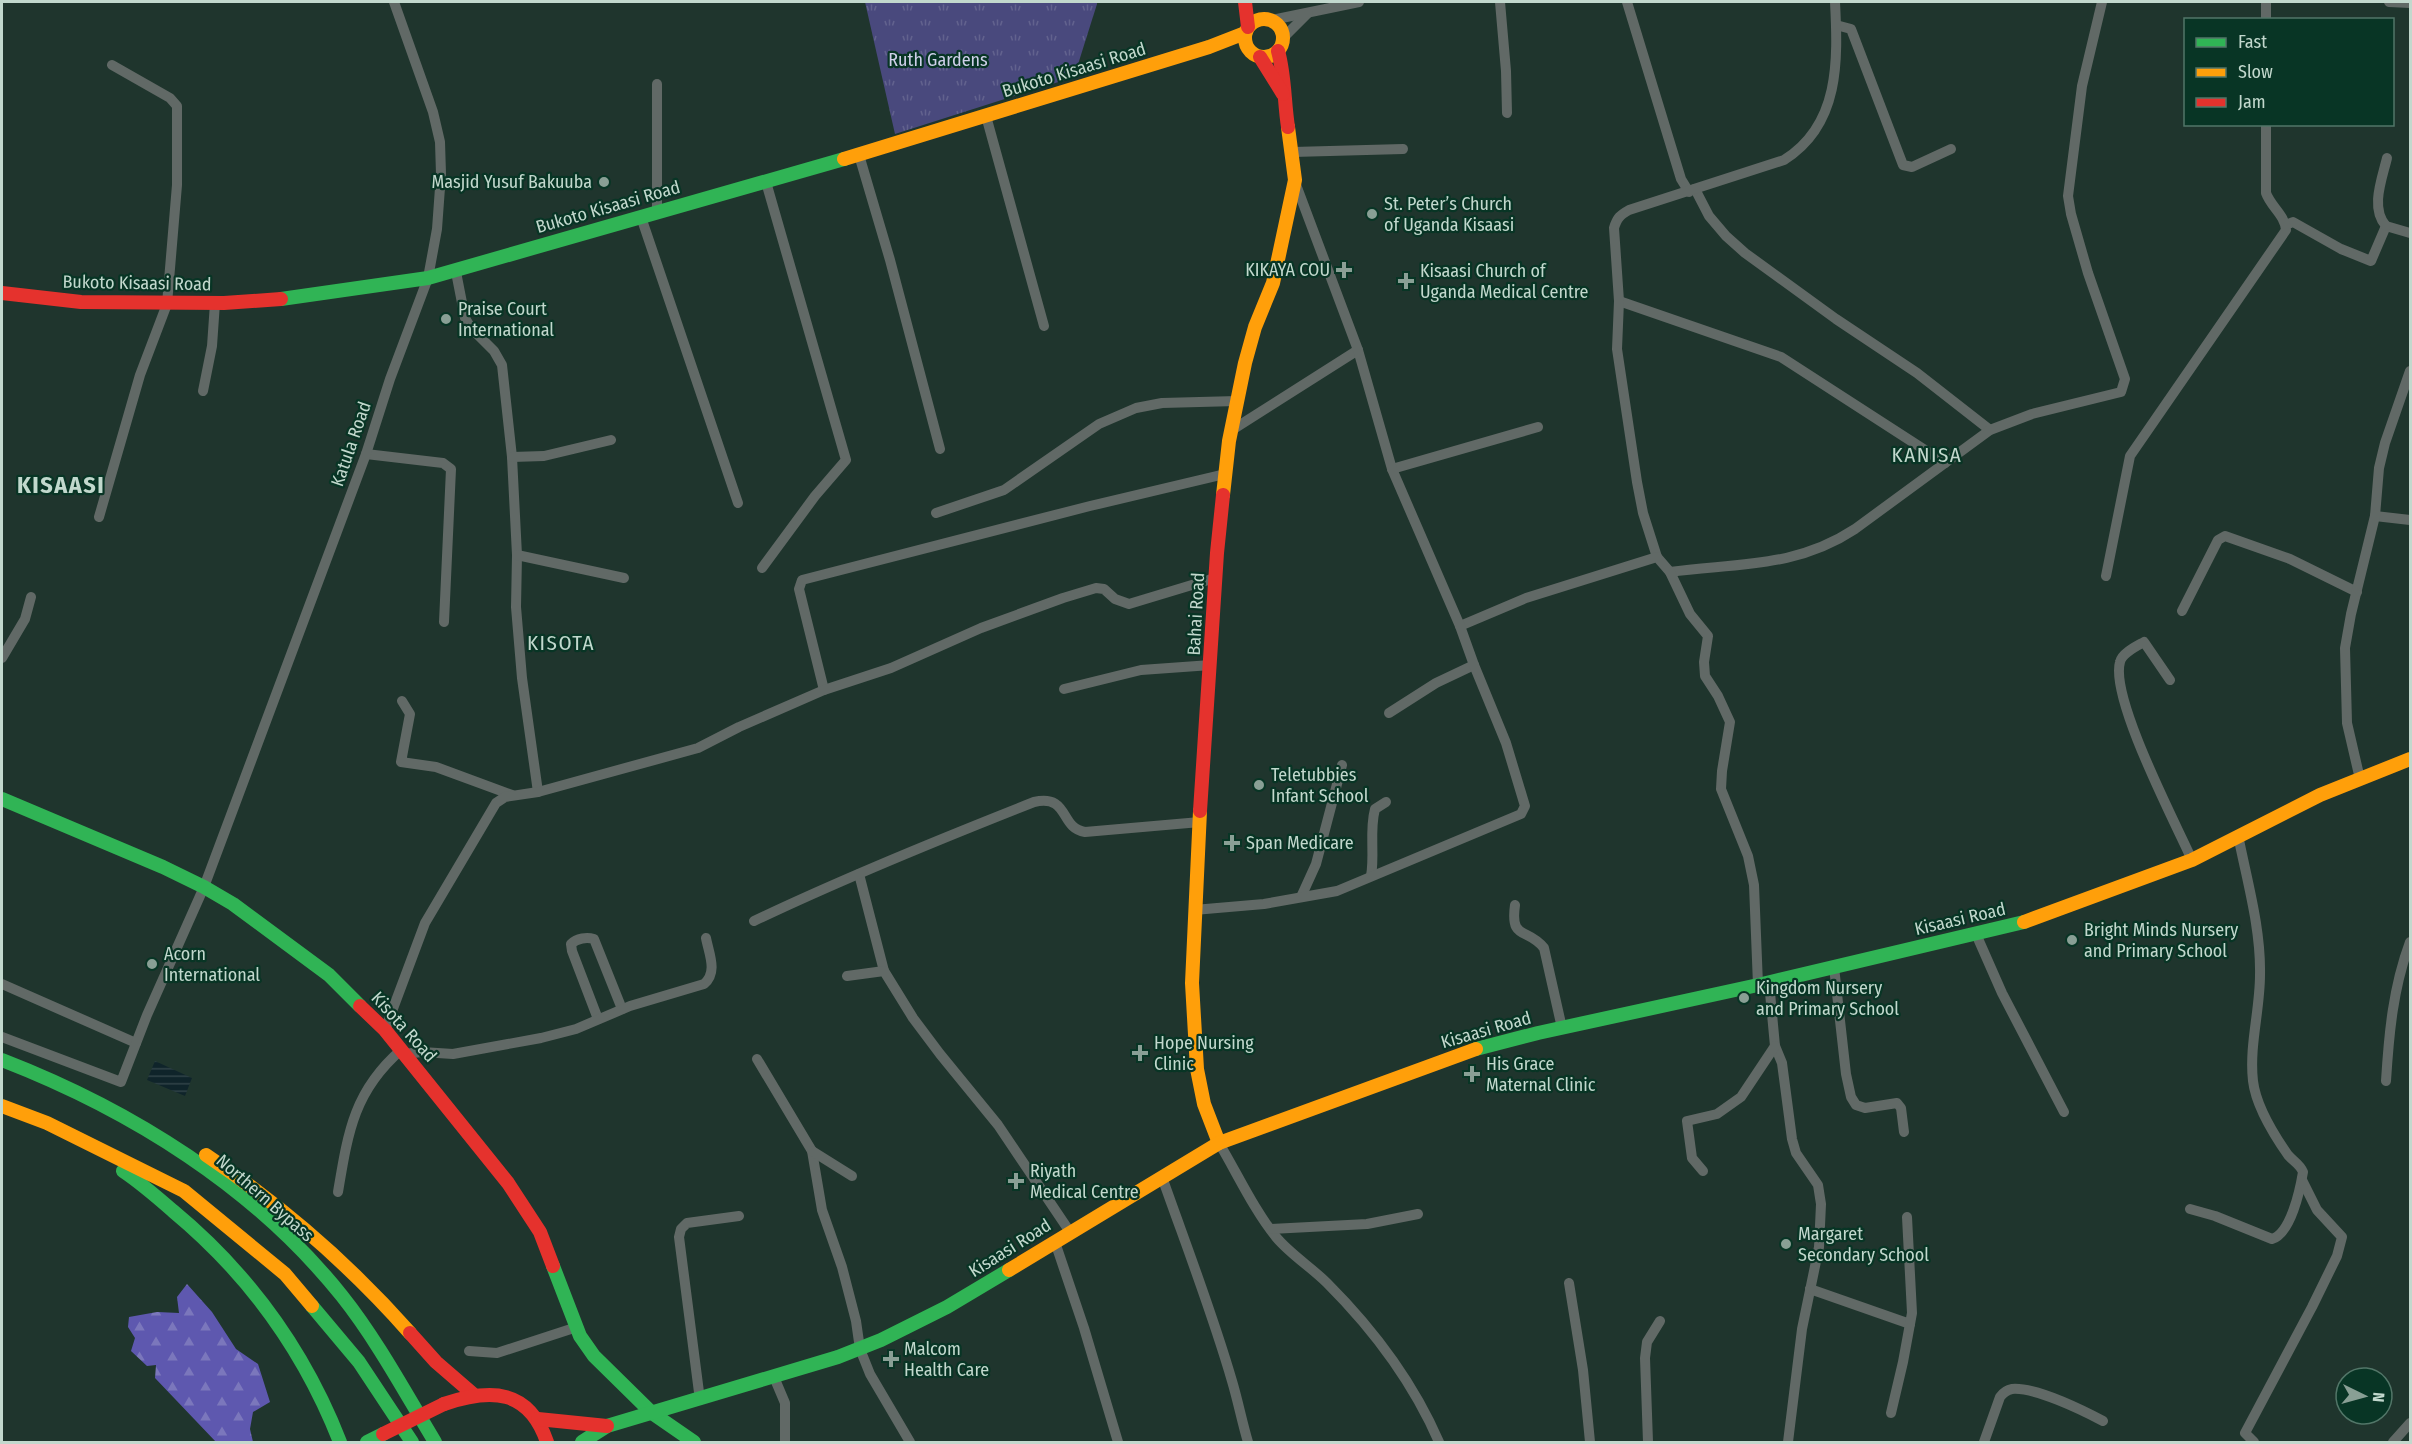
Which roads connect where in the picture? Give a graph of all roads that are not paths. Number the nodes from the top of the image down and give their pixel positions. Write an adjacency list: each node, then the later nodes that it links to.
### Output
1 (394, 2): 40 (street, Katula Road)
2 (1245, 2): 16 (main road)
3 (1251, 2): 14 (main road)
4 (1359, 2): 12 (street)
5 (1500, 2): 23 (street)
6 (1627, 2): 33 (street)
7 (1835, 2): 15 (street)
8 (2102, 2): 54 (street)
9 (2266, 2): 13 (street)
10 (2388, 2): 11 (street)
11 (2410, 3)
12 (1308, 13): 14 (street); 17 (street)
13 (2266, 18)
14 (1269, 19): 16 (main road); 17 (main road)
15 (1836, 25): 26 (street); 33 (street)
16 (1246, 30): 18 (main road, Bukoto Kisaasi Road); 19 (main road)
17 (1280, 44): 19 (main road); 22 (main road, Bahai Road)
18 (1209, 47): 19 (main road, Bukoto Kisaasi Road); 24 (main road, Bukoto Kisaasi Road)
19 (1255, 53): 22 (main road, Bahai Road)
20 (112, 65): 44 (street)
21 (657, 84): 34 (street)
22 (1283, 94): 28 (main road, Bahai Road)
23 (1507, 113)
24 (986, 116): 29 (main road, Bukoto Kisaasi Road); 45 (street)
25 (2266, 126): 36 (street)
26 (1951, 148)
27 (1403, 149): 28 (street)
28 (1293, 152): 31 (main road, Bahai Road)
29 (859, 155): 32 (main road, Bukoto Kisaasi Road); 56 (street)
30 (2387, 158): 37 (street)
31 (1294, 180): 46 (street); 49 (main road, Bahai Road)
32 (766, 182): 34 (main road, Bukoto Kisaasi Road); 69 (street)
33 (1692, 190): 42 (street); 54 (street)
34 (657, 212): 35 (main road, Bukoto Kisaasi Road)
35 (641, 217): 39 (main road, Bukoto Kisaasi Road); 62 (street)
36 (2286, 225): 37 (street); 71 (street)
37 (2386, 226): 38 (street)
38 (2410, 233)
39 (456, 272): 40 (main road, Bukoto Kisaasi Road); 58 (street)
40 (428, 278): 43 (main road, Bukoto Kisaasi Road); 57 (street, Katula Road)
41 (2, 293): 44 (main road, Bukoto Kisaasi Road)
42 (1619, 301): 59 (street); 68 (street)
43 (215, 303): 44 (main road, Bukoto Kisaasi Road); 48 (street)
44 (167, 304): 65 (street)
45 (1044, 326)
46 (1358, 350): 53 (street); 60 (street)
47 (2410, 371): 50 (street)
48 (203, 391)
49 (1237, 401): 53 (main road, Bahai Road); 63 (street)
50 (2399, 401): 51 (street); 64 (street)
51 (2410, 406)
52 (1538, 427): 60 (street)
53 (1232, 430): 61 (main road, Bahai Road)
54 (1990, 430): 59 (street)
55 (611, 440): 58 (street)
56 (940, 449)
57 (366, 454): 77 (street); 99 (street, Katula Road)
58 (512, 457): 67 (street)
59 (1945, 463): 70 (street)
60 (1392, 469): 78 (street)
61 (1225, 474): 72 (main road, Bahai Road); 84 (street)
62 (738, 503)
63 (936, 513)
64 (2375, 516): 66 (street); 74 (street)
65 (99, 517)
66 (2410, 520)
67 (517, 555): 73 (street); 90 (street)
68 (1657, 557): 70 (street); 78 (street)
69 (762, 568)
70 (1670, 572): 111 (street)
71 (2106, 576)
72 (1215, 578): 80 (main road, Bahai Road); 84 (street)
73 (624, 579)
74 (2357, 592): 76 (street); 89 (street)
75 (31, 597): 79 (street)
76 (2182, 611)
77 (444, 622)
78 (1460, 626): 81 (street)
79 (2, 658)
80 (1211, 665): 83 (street); 94 (main road, Bahai Road)
81 (1474, 665): 86 (street); 98 (street)
82 (2170, 680): 96 (street)
83 (1064, 689)
84 (824, 690): 90 (street)
85 (402, 701): 91 (street)
86 (1389, 713)
87 (2410, 759): 89 (main road, Kisaasi Road)
88 (1342, 765): 100 (street)
89 (2360, 778): 95 (main road, Kisaasi Road)
90 (538, 792): 91 (street)
91 (512, 795): 115 (street)
92 (2, 799): 99 (main road, Kisota Road)
93 (1386, 802): 98 (street)
94 (1200, 822): 97 (street); 102 (main road, Bahai Road)
95 (2238, 835): 96 (main road, Kisaasi Road); 133 (street)
96 (2192, 860): 104 (main road, Kisaasi Road)
97 (859, 874): 103 (street); 108 (street)
98 (1371, 876): 100 (street)
99 (204, 887): 115 (main road, Kisota Road); 117 (street, Katula Road)
100 (1301, 897): 102 (street)
101 (1515, 905): 114 (street)
102 (1194, 910): 128 (main road, Bahai Road)
103 (754, 921)
104 (1976, 934): 107 (main road, Kisaasi Road); 125 (street)
105 (706, 938): 112 (street)
106 (2410, 942): 122 (street)
107 (1834, 967): 111 (main road, Kisaasi Road); 127 (street)
108 (884, 970): 109 (street); 140 (street)
109 (847, 976)
110 (2, 984): 117 (street)
111 (1764, 984): 114 (main road, Kisaasi Road); 118 (street)
112 (622, 1009): 113 (street); 113 (street)
113 (598, 1019): 119 (street)
114 (1562, 1028): 128 (main road, Kisaasi Road)
115 (385, 1030): 119 (main road, Kisota Road)
116 (2, 1037): 117 (street, Katula Road)
117 (136, 1043)
118 (1775, 1046): 130 (street); 143 (street)
119 (402, 1052): 134 (street); 146 (main road, Kisota Road)
120 (757, 1059): 129 (street)
121 (2, 1060): 124 (main road, Northern Bypass)
122 (2386, 1081)
123 (2, 1106): 126 (main road)
124 (110, 1108): 150 (main road); 161 (main road, Northern Bypass)
125 (2064, 1112)
126 (47, 1123): 158 (main road); 160 (main road)
127 (1904, 1132)
128 (1220, 1143): 132 (main road, Kisaasi Road); 139 (street)
129 (812, 1151): 131 (street); 147 (street)
130 (1703, 1171)
131 (852, 1176)
132 (1162, 1177): 140 (main road, Kisaasi Road); 168 (street)
133 (2301, 1180): 135 (street); 174 (street)
134 (338, 1191)
135 (2190, 1209)
136 (1418, 1214): 139 (street)
137 (739, 1216): 151 (street)
138 (1907, 1217): 145 (street)
139 (1271, 1229): 169 (street)
140 (1070, 1232): 141 (main road, Kisaasi Road)
141 (1054, 1242): 147 (main road, Kisaasi Road); 167 (street)
142 (1569, 1284): 170 (street)
143 (1810, 1289): 145 (street); 172 (street)
144 (1660, 1321): 171 (street)
145 (1910, 1324): 153 (street)
146 (577, 1327): 148 (street); 152 (main road, Kisota Road)
147 (860, 1349): 149 (main road, Kisaasi Road); 166 (street)
148 (469, 1351)
149 (774, 1377): 151 (main road, Kisaasi Road); 165 (street)
150 (473, 1394): 154 (main road); 159 (main road, bridge)
151 (700, 1400): 152 (main road, Kisaasi Road)
152 (652, 1413): 157 (main road, Kisaasi Road); 164 (main road, Kisota Road)
153 (1891, 1413)
154 (538, 1419): 157 (main road); 162 (main road)
155 (2103, 1420): 173 (street)
156 (2410, 1423): 175 (street)
157 (607, 1426): 163 (main road)
158 (340, 1443)
159 (368, 1443)
160 (412, 1443)
161 (435, 1443)
162 (547, 1443)
163 (582, 1443)
164 (694, 1443)
165 (785, 1443)
166 (910, 1443)
167 (1118, 1443)
168 (1248, 1443)
169 (1439, 1443)
170 (1590, 1443)
171 (1648, 1443)
172 (1788, 1443)
173 (1984, 1443)
174 (2254, 1443)
175 (2393, 1443)

